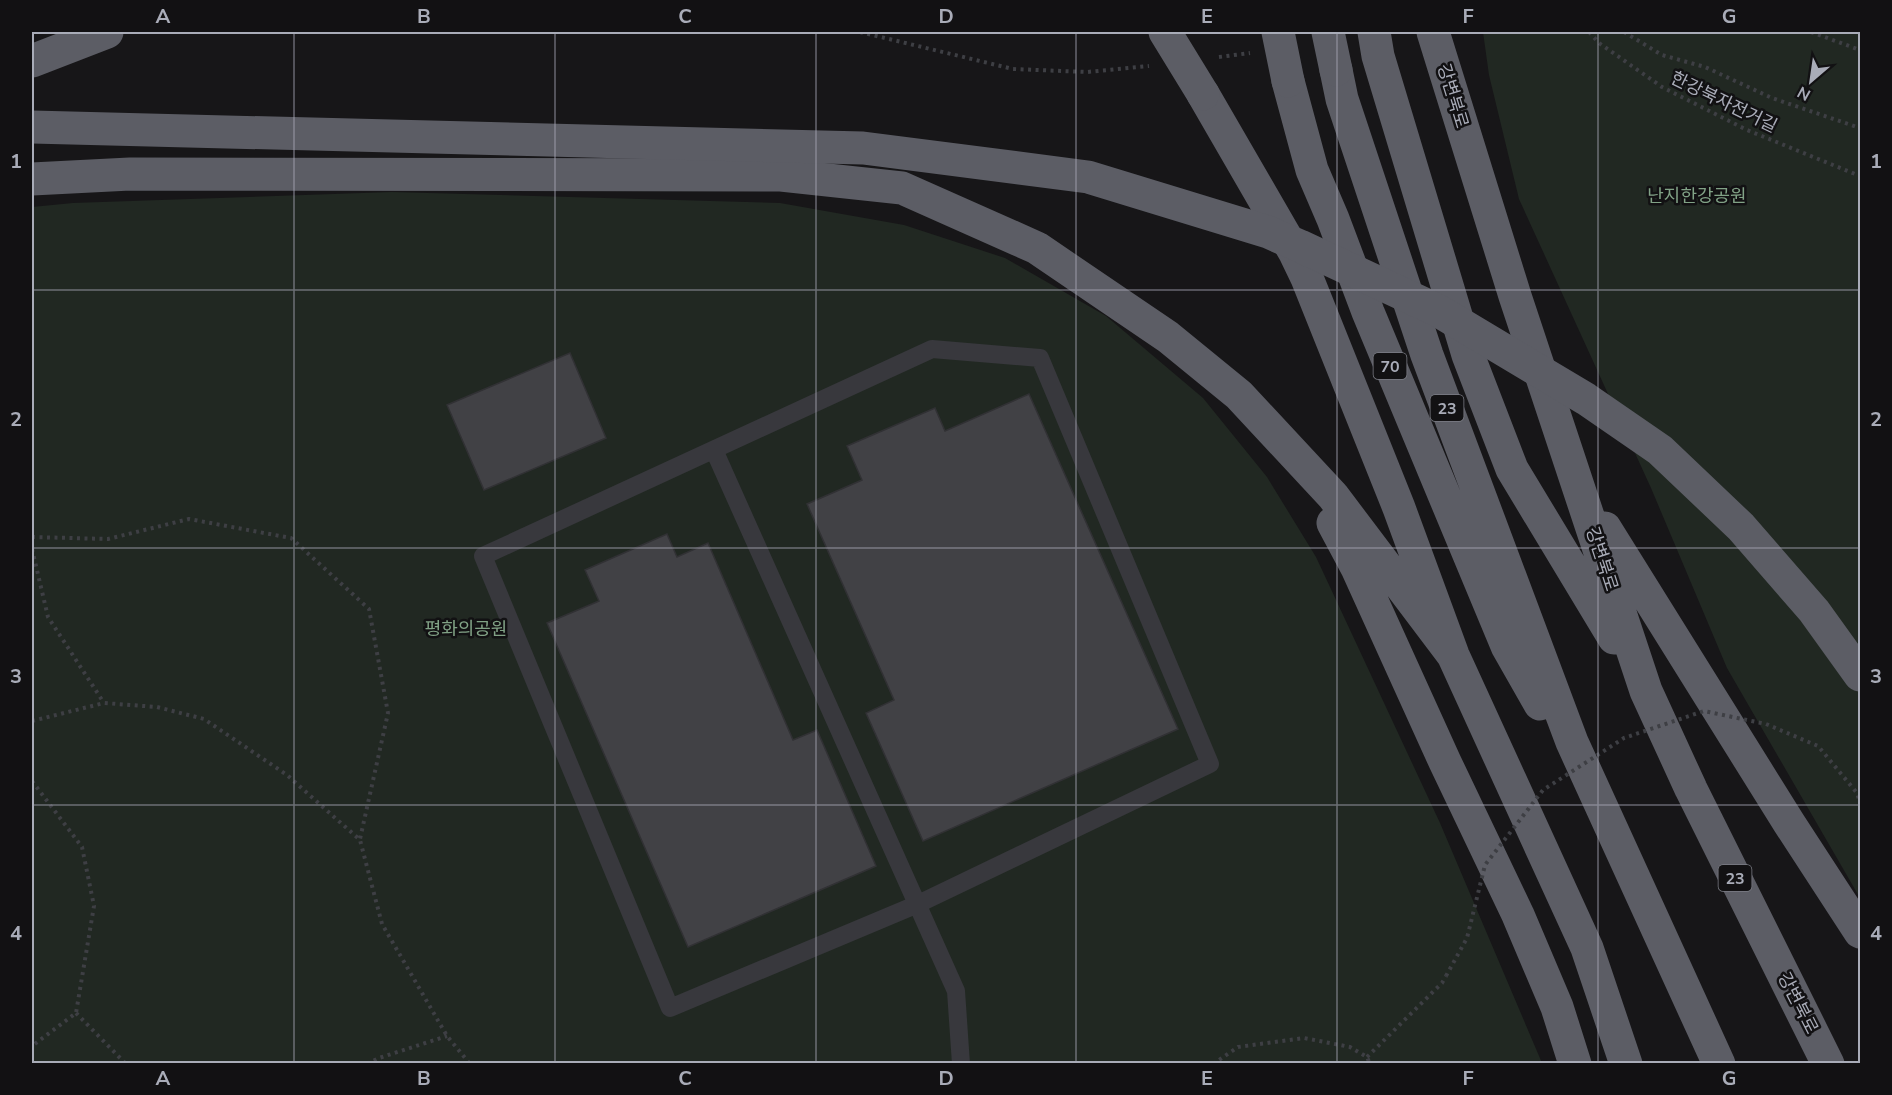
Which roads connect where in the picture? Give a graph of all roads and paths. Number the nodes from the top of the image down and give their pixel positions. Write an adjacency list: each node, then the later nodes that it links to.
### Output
1 (107, 32): 13 (highway)
2 (860, 32): 14 (path)
3 (1165, 32): 24 (highway, bridge)
4 (1328, 32): 31 (highway, 23, bridge)
5 (1589, 32): 17 (path, 한강북자전거길)
6 (1624, 32): 16 (path)
7 (1811, 32): 11 (path)
8 (1434, 35): 21 (highway, 강변북로 / 23)
9 (1269, 41): 12 (path); 31 (highway, 70, bridge)
10 (1376, 44): 26 (highway)
11 (1860, 50)
12 (1215, 58)
13 (32, 61)
14 (1157, 66)
15 (32, 127): 25 (highway, bridge)
16 (1860, 128)
17 (1860, 176)
18 (32, 179): 19 (highway)
19 (1239, 395): 24 (highway); 45 (highway)
20 (714, 450): 33 (lane); 33 (lane); 33 (lane)
21 (1576, 482): 26 (highway, 강변북로 / 23); 34 (highway)
22 (32, 537): 32 (path)
23 (32, 549): 27 (path)
24 (1453, 655): 46 (highway)
25 (1860, 675)
26 (1646, 691): 48 (highway, 강변북로 / 23)
27 (104, 703): 28 (path); 32 (path)
28 (32, 721)
29 (32, 781): 35 (path)
30 (1860, 803): 38 (path, bridge)
31 (1607, 820): 47 (highway, 23)
32 (360, 840): 36 (path)
33 (918, 904): 42 (lane)
34 (1860, 933)
35 (76, 1013): 37 (path); 39 (path)
36 (447, 1036): 40 (path); 41 (path)
37 (32, 1046)
38 (1367, 1057): 43 (path); 44 (path)
39 (126, 1064)
40 (367, 1064)
41 (470, 1064)
42 (961, 1064)
43 (1213, 1064)
44 (1370, 1064)
45 (1575, 1064)
46 (1626, 1064)
47 (1719, 1064)
48 (1828, 1064)

